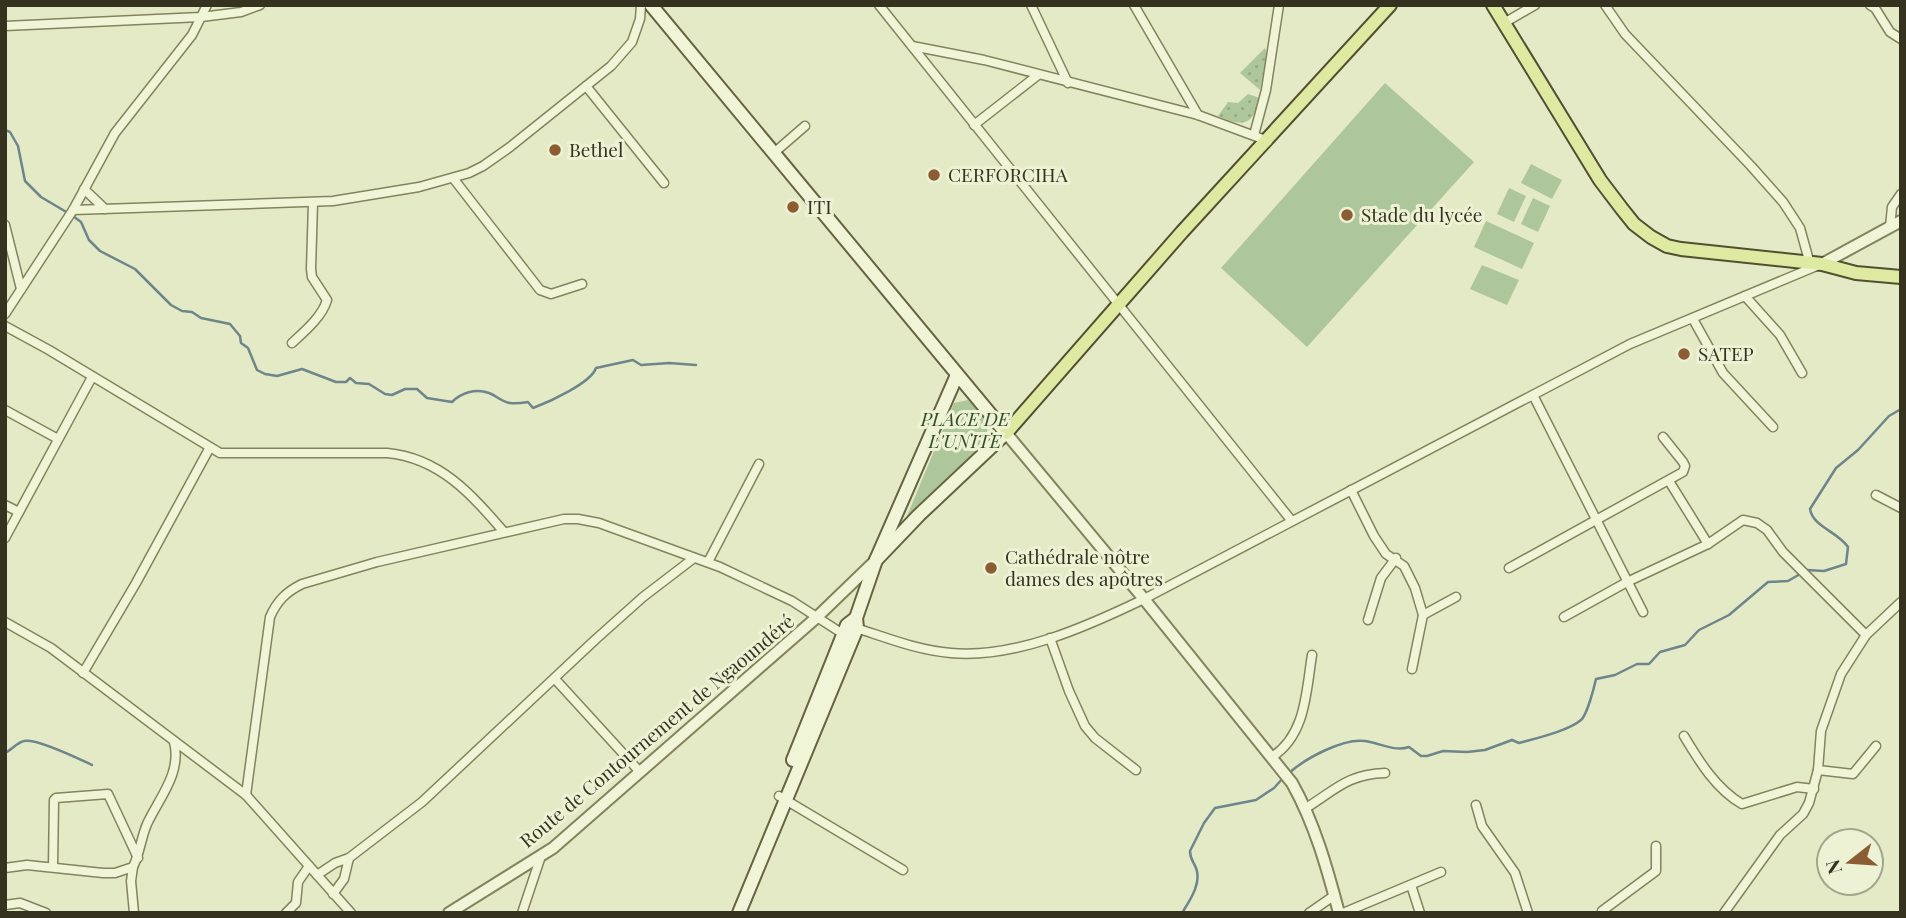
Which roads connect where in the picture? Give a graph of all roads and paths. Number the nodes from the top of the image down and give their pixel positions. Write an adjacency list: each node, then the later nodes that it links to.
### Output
1 (207, 5): 15 (street)
2 (260, 5): 15 (street)
3 (642, 5): 23 (street)
4 (651, 5): 16 (main road)
5 (661, 5): 16 (main road)
6 (879, 5): 20 (street)
7 (1031, 5): 22 (street)
8 (1134, 5): 24 (street)
9 (1279, 5): 27 (street)
10 (1390, 5): 28 (main road)
11 (1493, 5): 17 (main road)
12 (1535, 5): 17 (street)
13 (1605, 5): 40 (street)
14 (1870, 5): 19 (street)
15 (201, 17): 18 (street); 32 (street)
16 (664, 21): 29 (main road)
17 (1504, 23): 40 (main road)
18 (5, 26)
19 (1901, 39)
20 (912, 46): 21 (street); 25 (street)
21 (1038, 75): 22 (street); 25 (street)
22 (1068, 83): 24 (street)
23 (586, 86): 30 (street); 31 (street)
24 (1198, 115): 27 (street)
25 (974, 125): 45 (street)
26 (805, 126): 29 (street)
27 (1254, 135): 28 (street)
28 (1268, 141): 45 (main road)
29 (775, 152): 51 (main road)
30 (453, 178): 34 (street); 42 (street)
31 (663, 183)
32 (84, 189): 35 (street); 36 (street)
33 (1901, 194): 39 (street)
34 (313, 203): 35 (street); 49 (street)
35 (105, 209): 36 (street)
36 (71, 213): 43 (street)
37 (1901, 221): 39 (street)
38 (5, 225): 43 (street)
39 (1890, 227): 40 (street)
40 (1816, 264): 41 (main road); 44 (street)
41 (1901, 277)
42 (582, 284)
43 (21, 289): 46 (street)
44 (1745, 296): 47 (street); 50 (street)
45 (1118, 304): 56 (main road); 67 (street)
46 (5, 314)
47 (1693, 318): 53 (street); 55 (street)
48 (5, 326): 52 (street)
49 (292, 343)
50 (1801, 373)
51 (957, 375): 56 (main road); 74 (main road)
52 (92, 377): 58 (street); 59 (street)
53 (1533, 395): 62 (street); 68 (street)
54 (5, 410): 58 (street)
55 (1773, 427)
56 (1006, 433): 74 (main road); 79 (street)
57 (1663, 437): 61 (street)
58 (58, 439): 66 (street)
59 (209, 449): 69 (street); 92 (street)
60 (759, 464): 75 (street)
61 (1669, 481): 68 (street); 71 (street)
62 (1351, 490): 67 (street); 73 (street)
63 (1876, 495): 65 (street)
64 (5, 505): 66 (street)
65 (1901, 508)
66 (19, 512): 70 (street)
67 (1291, 520): 79 (street)
68 (1595, 520): 76 (street); 77 (street)
69 (504, 532): 72 (street); 103 (street)
70 (5, 538)
71 (1708, 544): 77 (street); 88 (street)
72 (695, 558): 75 (street); 93 (street)
73 (1395, 558): 82 (street); 85 (street)
74 (877, 560): 84 (street, Route de Contournement de Ngaoundéré); 87 (main road)
75 (708, 562): 84 (street)
76 (1509, 568)
77 (1627, 582): 81 (street); 83 (street)
78 (1456, 597): 82 (street)
79 (1144, 599): 89 (street); 97 (street)
80 (1901, 602): 88 (street)
81 (1643, 612)
82 (1423, 615): 91 (street)
83 (1564, 617)
84 (816, 618): 87 (street); 100 (street, Route de Contournement de Ngaoundéré)
85 (1368, 620)
86 (5, 622): 92 (street)
87 (851, 626): 89 (street); 104 (main road)
88 (1867, 635): 98 (street)
89 (1051, 638): 99 (street)
90 (1312, 655): 97 (street)
91 (1412, 668)
92 (83, 673): 95 (street)
93 (555, 679): 100 (street); 110 (street)
94 (1684, 736): 102 (street)
95 (174, 742): 103 (street); 109 (street)
96 (1876, 746): 98 (street)
97 (1272, 757): 106 (street)
98 (1818, 769): 102 (street)
99 (1136, 770)
100 (640, 772): 108 (street, Route de Contournement de Ngaoundéré)
101 (1385, 773): 106 (street)
102 (1814, 789): 137 (street)
103 (246, 795): 111 (street)
104 (782, 799): 115 (street); 131 (main road); 132 (main road)
105 (1476, 805): 136 (street)
106 (1306, 808): 122 (street)
107 (1656, 846): 124 (street)
108 (541, 856): 129 (street, Route de Contournement de Ngaoundéré); 130 (street)
109 (138, 858): 112 (street); 113 (street)
110 (349, 858): 118 (street); 121 (street)
111 (309, 866): 118 (street); 127 (street)
112 (53, 867): 114 (street); 117 (street)
113 (133, 867): 117 (street); 119 (street)
114 (5, 868)
115 (903, 870)
116 (1441, 872): 120 (street)
117 (115, 873): 119 (street)
118 (317, 876): 121 (street)
119 (131, 881): 126 (street)
120 (1411, 886): 134 (street); 135 (street)
121 (333, 894): 128 (street)
122 (1335, 895): 133 (street); 134 (street)
123 (5, 905): 125 (street)
124 (1600, 912)
125 (46, 913)
126 (134, 913)
127 (286, 913)
128 (351, 913)
129 (449, 913)
130 (522, 913)
131 (731, 913)
132 (739, 913)
133 (1309, 913)
134 (1341, 913)
135 (1420, 913)
136 (1528, 913)
137 (1724, 913)

